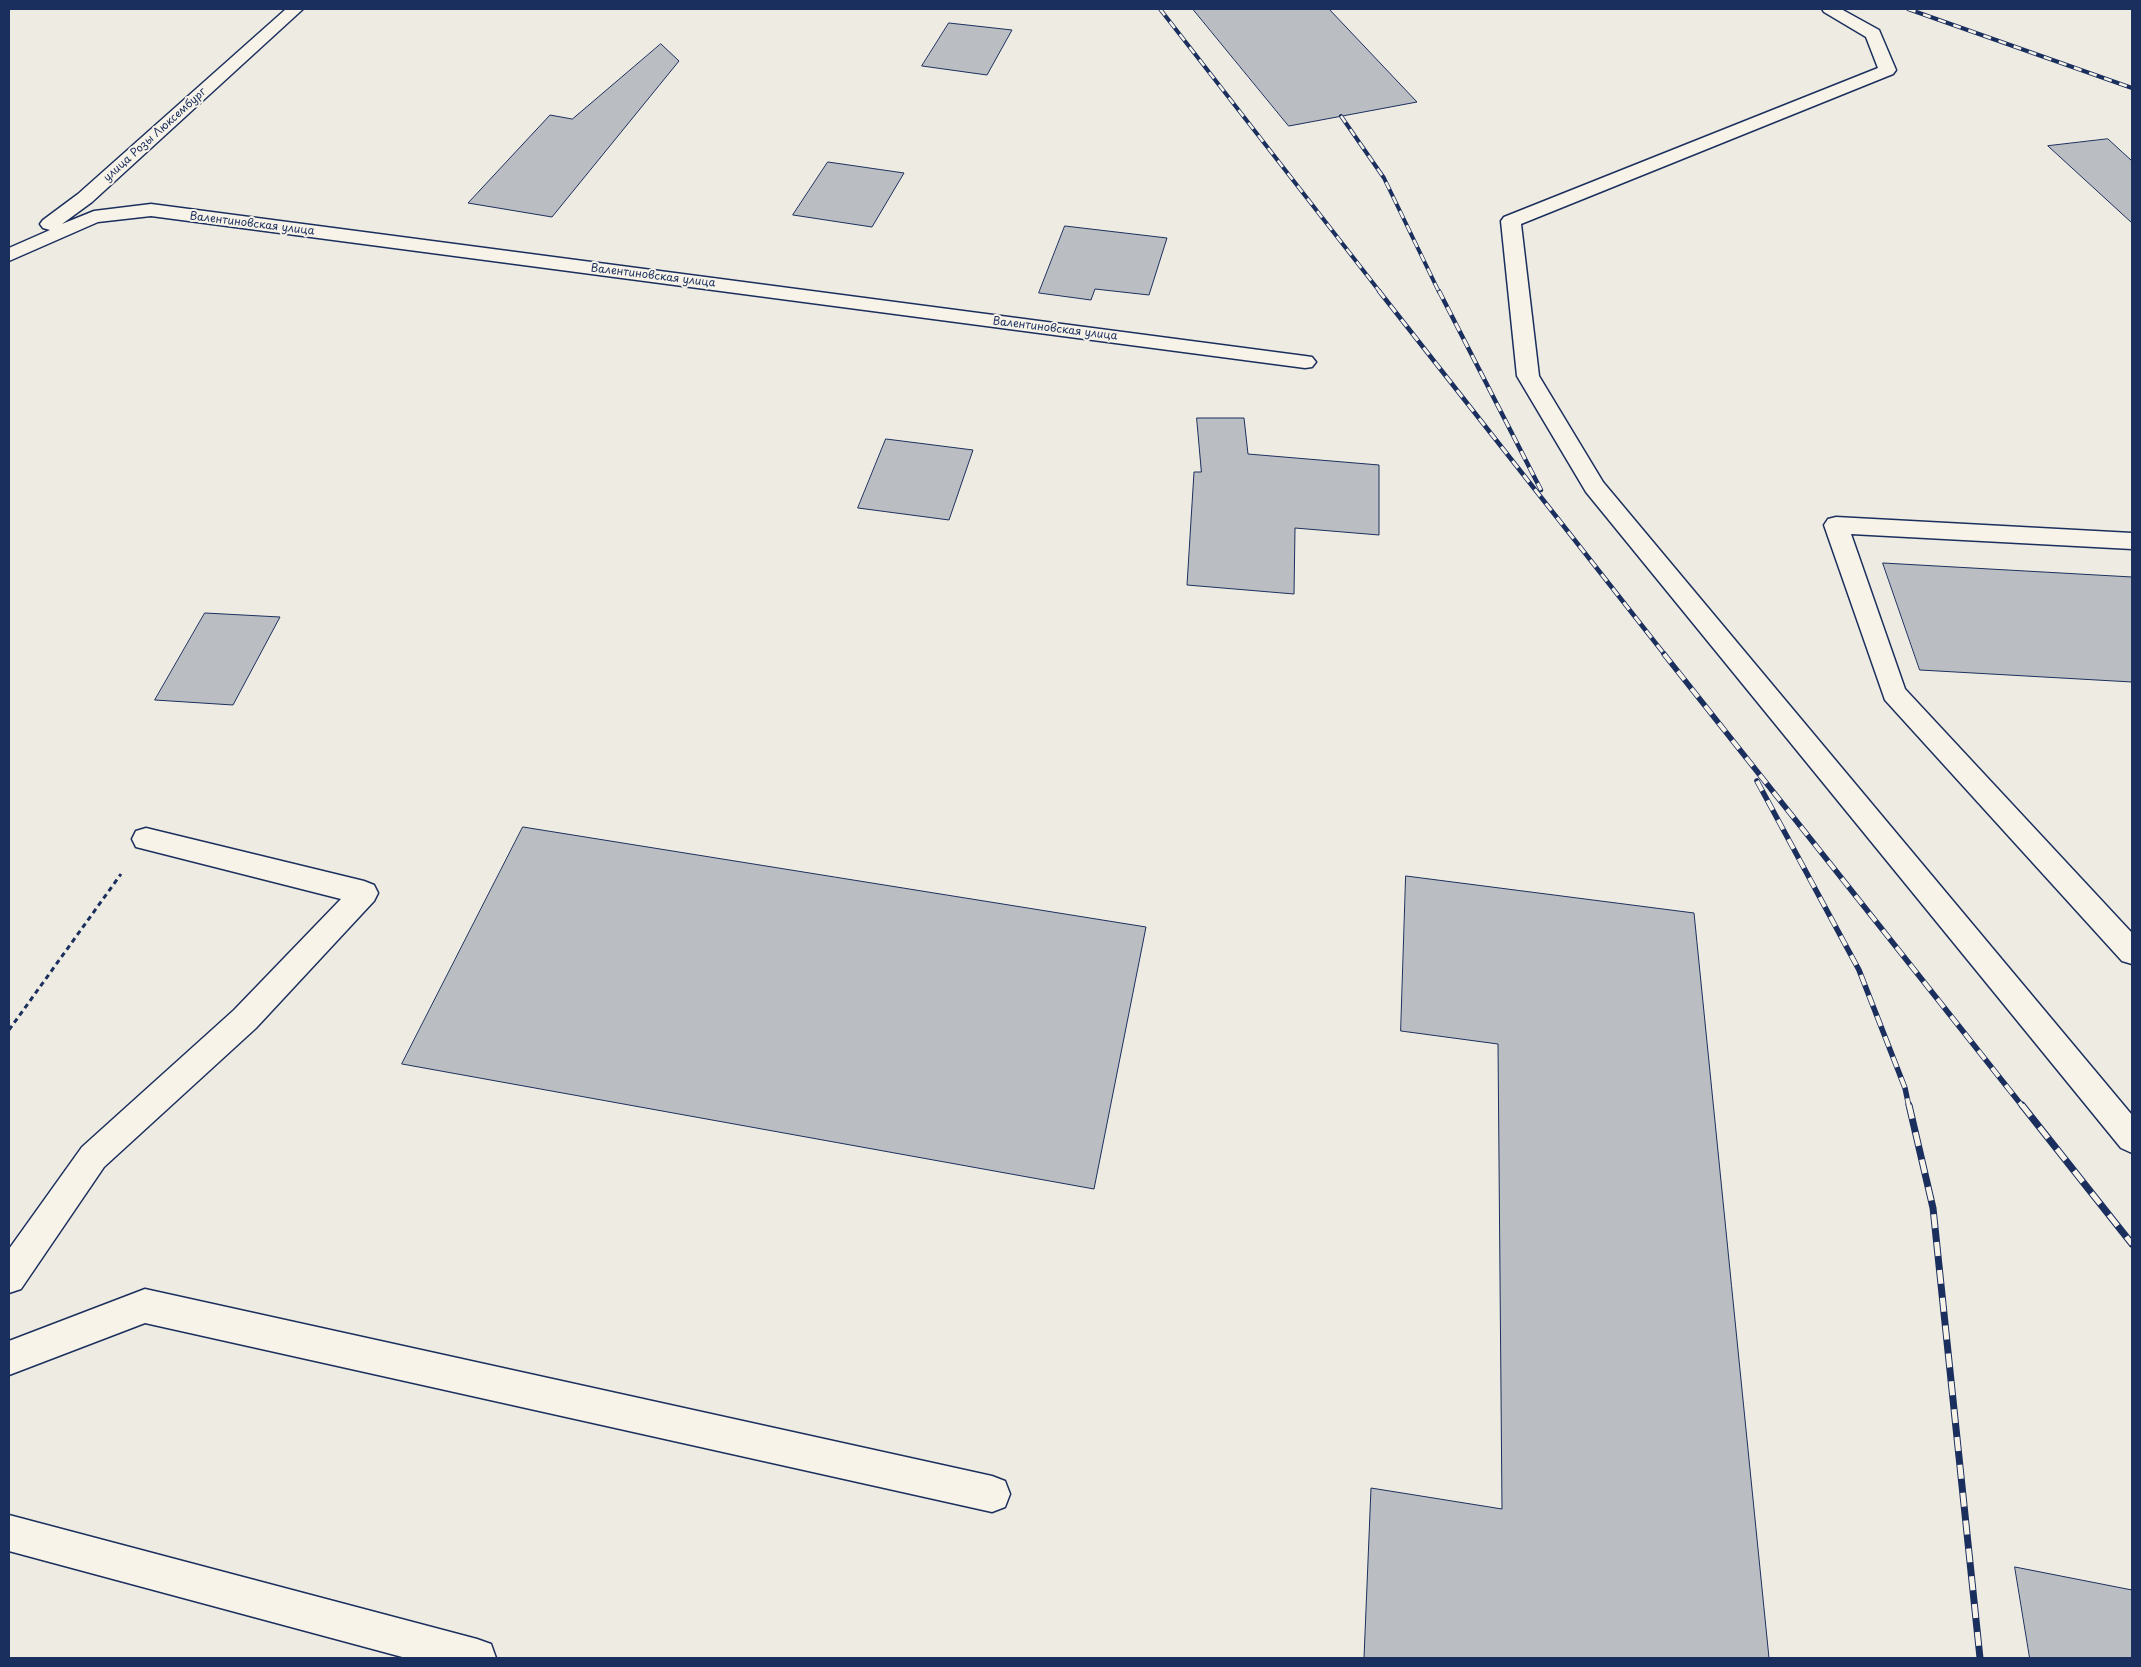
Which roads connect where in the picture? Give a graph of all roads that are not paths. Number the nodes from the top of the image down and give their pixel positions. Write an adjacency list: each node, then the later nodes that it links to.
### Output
1 (296, 9): 3 (street, улица Розы Люксембург)
2 (1830, 9): 8 (street)
3 (9, 254): 4 (street, Валентиновская улица)
4 (1305, 362)
5 (2132, 541): 7 (street)
6 (146, 839): 9 (street)
7 (2132, 952)
8 (2132, 1138)
9 (9, 1277)
10 (9, 1358): 11 (street)
11 (992, 1494)
12 (9, 1533): 13 (street)
13 (477, 1658)

